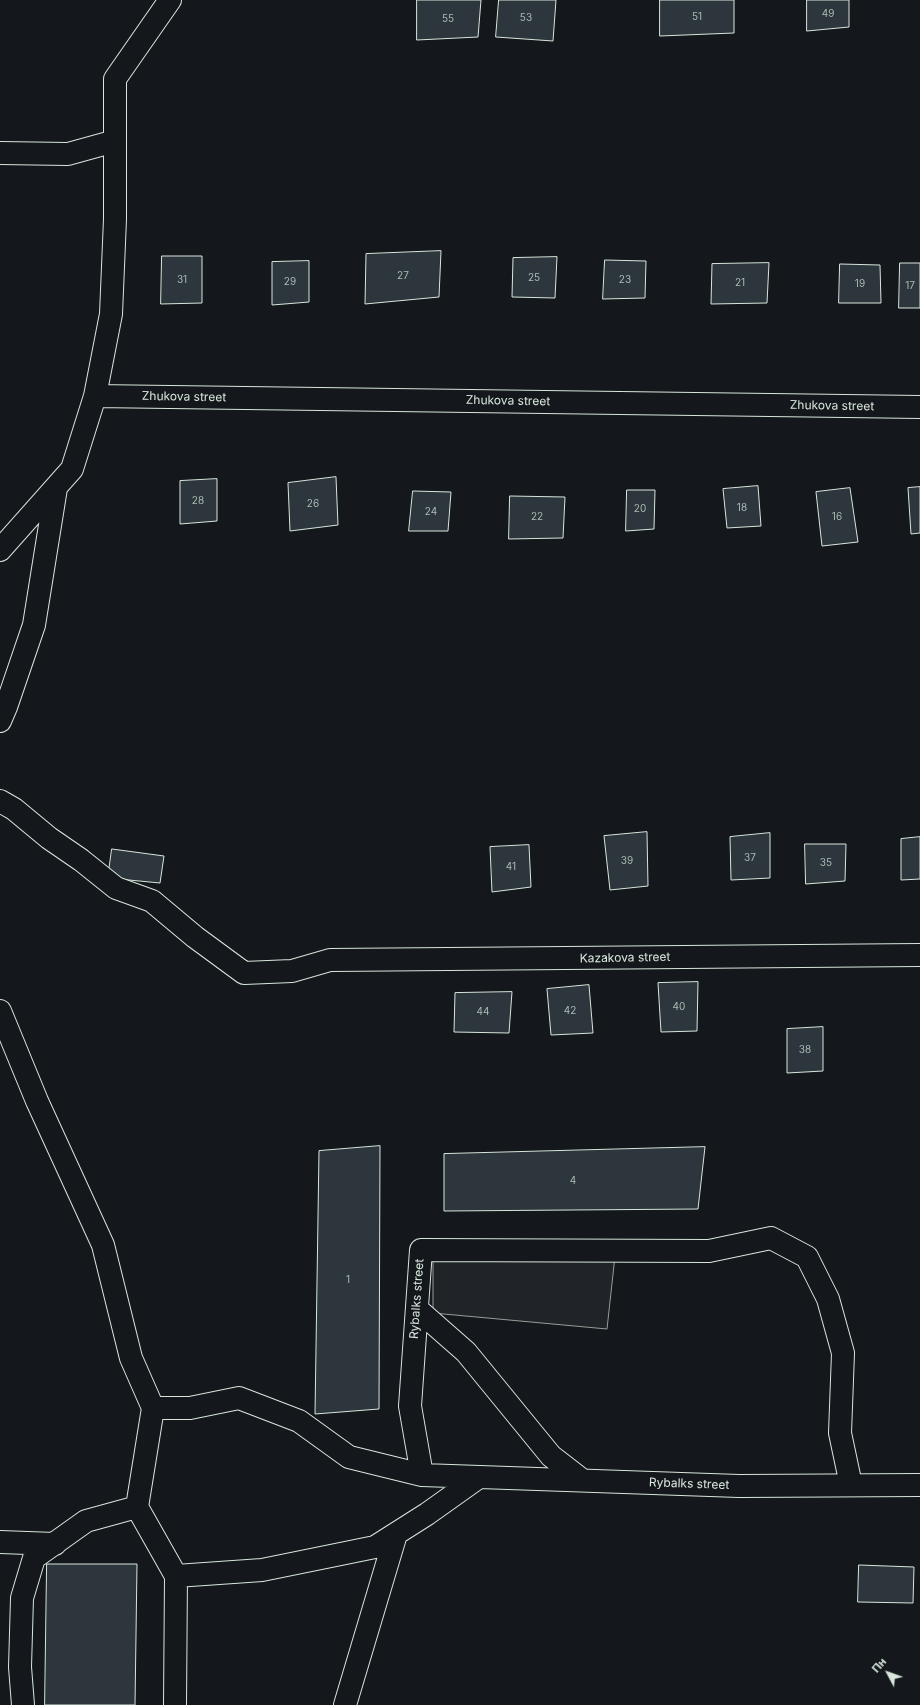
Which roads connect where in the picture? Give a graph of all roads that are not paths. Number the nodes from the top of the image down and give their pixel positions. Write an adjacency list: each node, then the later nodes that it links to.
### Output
1 (170, 0): 2 (street)
2 (115, 141): 3 (street); 4 (street)
3 (0, 153)
4 (95, 396): 5 (street, Zhukova street); 6 (street)
5 (920, 407)
6 (56, 487): 7 (street); 8 (street)
7 (0, 550)
8 (0, 721)
9 (0, 801): 10 (street, Kazakova street)
10 (920, 955)
11 (0, 1011): 13 (street)
12 (417, 1309): 14 (street, Rybalks street); 16 (street); 17 (street, Rybalks street)
13 (153, 1408): 14 (street); 19 (street)
14 (422, 1475): 15 (street, Rybalks street)
15 (479, 1477): 16 (street, Rybalks street); 20 (street)
16 (582, 1480): 17 (street, Rybalks street)
17 (851, 1485): 18 (street, Rybalks street)
18 (920, 1485)
19 (137, 1507): 22 (street); 23 (street)
20 (396, 1534): 23 (street); 26 (street)
21 (0, 1542): 22 (street)
22 (55, 1544): 24 (street)
23 (176, 1576): 25 (street)
24 (23, 1705)
25 (175, 1705)
26 (345, 1705)

